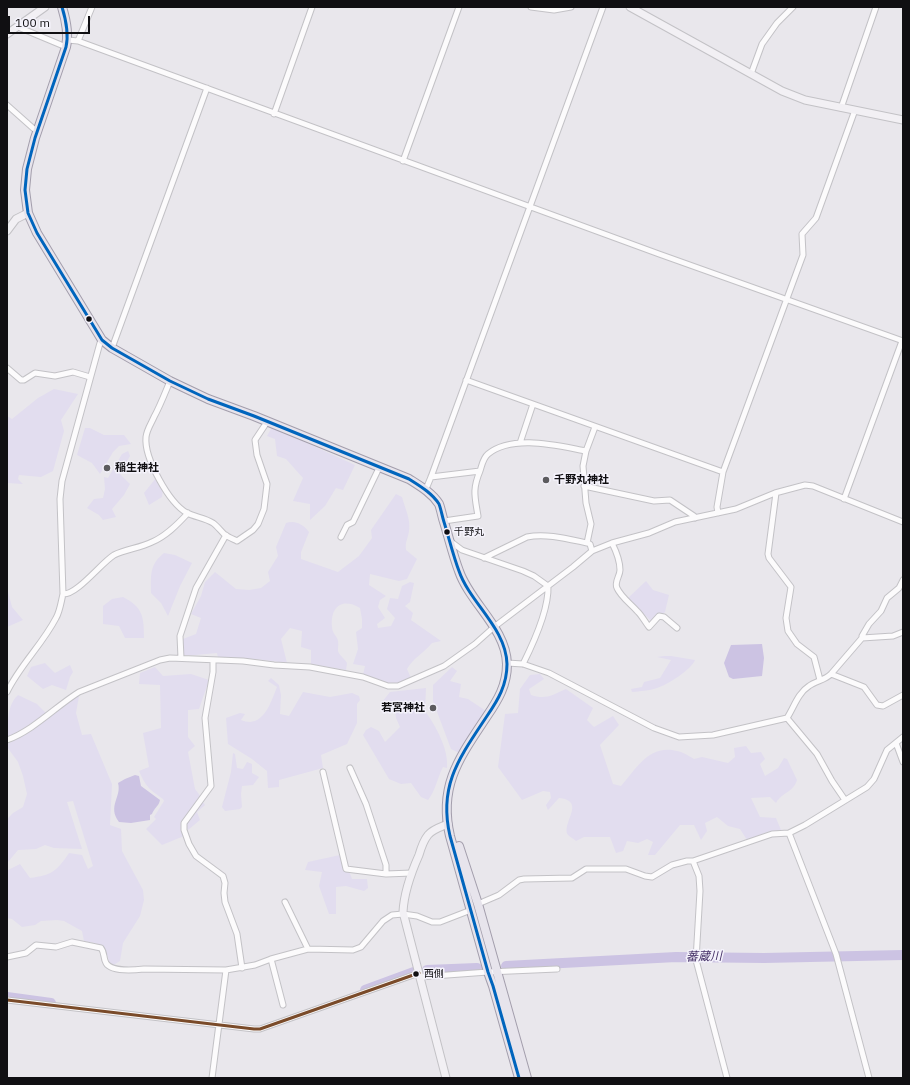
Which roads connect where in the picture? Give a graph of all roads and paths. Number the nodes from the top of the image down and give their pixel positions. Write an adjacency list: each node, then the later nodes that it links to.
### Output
1 (45, 7): 12 (street)
2 (62, 7): 15 (main road)
3 (92, 7): 14 (street)
4 (312, 7): 21 (street)
5 (459, 7): 24 (street)
6 (531, 7): 7 (street)
7 (571, 7)
8 (603, 7): 25 (street)
9 (630, 7): 16 (street)
10 (793, 7): 16 (street)
11 (876, 7): 19 (street)
12 (18, 27): 13 (street); 15 (street)
13 (7, 34)
14 (78, 41): 15 (street); 17 (street)
15 (67, 43): 23 (main road)
16 (751, 74): 19 (street)
17 (207, 88): 21 (street); 31 (street)
18 (7, 106): 23 (street)
19 (841, 108): 20 (street)
20 (855, 110): 22 (street); 28 (street)
21 (274, 114): 24 (street)
22 (903, 120)
23 (38, 130): 26 (main road)
24 (403, 161): 25 (street)
25 (530, 207): 28 (street); 34 (street)
26 (28, 213): 27 (street); 29 (main road)
27 (7, 231)
28 (786, 299): 30 (street); 43 (street)
29 (102, 340): 31 (main road); 33 (street)
30 (902, 341): 48 (street)
31 (112, 348): 35 (main road)
32 (7, 368): 33 (street)
33 (90, 377): 63 (street)
34 (466, 380): 36 (street); 44 (street)
35 (170, 381): 37 (main road); 49 (street)
36 (533, 404): 38 (street); 39 (street)
37 (267, 422): 41 (main road); 54 (street)
38 (595, 427): 40 (street); 43 (street)
39 (520, 443): 40 (street); 42 (street)
40 (586, 451): 45 (street)
41 (380, 468): 46 (main road); 55 (street)
42 (480, 471): 44 (street); 52 (street)
43 (723, 472): 50 (street)
44 (432, 476): 46 (street)
45 (584, 486): 51 (street); 57 (street)
46 (426, 489): 52 (main road)
47 (776, 493): 48 (street); 50 (street); 73 (street)
48 (844, 499): 53 (street)
49 (188, 513): 54 (street); 63 (street)
50 (718, 513): 51 (street)
51 (695, 518): 58 (street)
52 (444, 521): 56 (main road)
53 (903, 522)
54 (226, 535): 68 (street)
55 (341, 537)
56 (449, 540): 60 (street); 64 (main road)
57 (587, 543): 59 (street); 60 (street)
58 (612, 543): 59 (street); 65 (street)
59 (592, 551): 62 (street)
60 (484, 558): 62 (street)
61 (903, 580): 67 (street)
62 (548, 586): 64 (street); 71 (street)
63 (63, 594): 74 (street)
64 (494, 627): 69 (street); 70 (main road)
65 (677, 628)
66 (903, 632): 67 (street)
67 (862, 638): 72 (street)
68 (181, 658): 69 (street); 78 (street)
69 (213, 661): 96 (street)
70 (507, 663): 71 (street); 84 (main road)
71 (523, 664): 76 (street)
72 (831, 674): 73 (street); 75 (street)
73 (820, 680): 76 (street)
74 (7, 692)
75 (903, 695)
76 (787, 718): 83 (street)
77 (903, 737): 79 (street)
78 (7, 740)
79 (896, 743): 80 (street); 83 (street)
80 (903, 762)
81 (350, 768): 88 (street)
82 (323, 772): 88 (street)
83 (846, 800): 85 (street)
84 (448, 824): 87 (street); 90 (main road); 91 (main road)
85 (789, 834): 86 (street); 110 (street)
86 (693, 861): 90 (street); 109 (street)
87 (412, 873): 88 (street); 92 (street)
88 (386, 874)
89 (285, 902): 93 (street)
90 (478, 904): 100 (main road)
91 (471, 910): 92 (street); 99 (main road)
92 (403, 914): 93 (street); 101 (street)
93 (308, 948): 95 (street)
94 (7, 957): 98 (street)
95 (271, 959): 96 (street); 103 (street)
96 (242, 968): 98 (street)
97 (557, 969): 100 (street)
98 (226, 970): 104 (street)
99 (488, 972): 100 (street); 101 (street); 107 (main road)
100 (498, 972): 108 (main road)
101 (419, 975): 104 (street); 106 (street)
102 (7, 1000): 104 (street)
103 (283, 1005)
104 (219, 1024): 105 (street)
105 (212, 1078)
106 (446, 1078)
107 (519, 1078)
108 (527, 1078)
109 (727, 1078)
110 (869, 1078)

